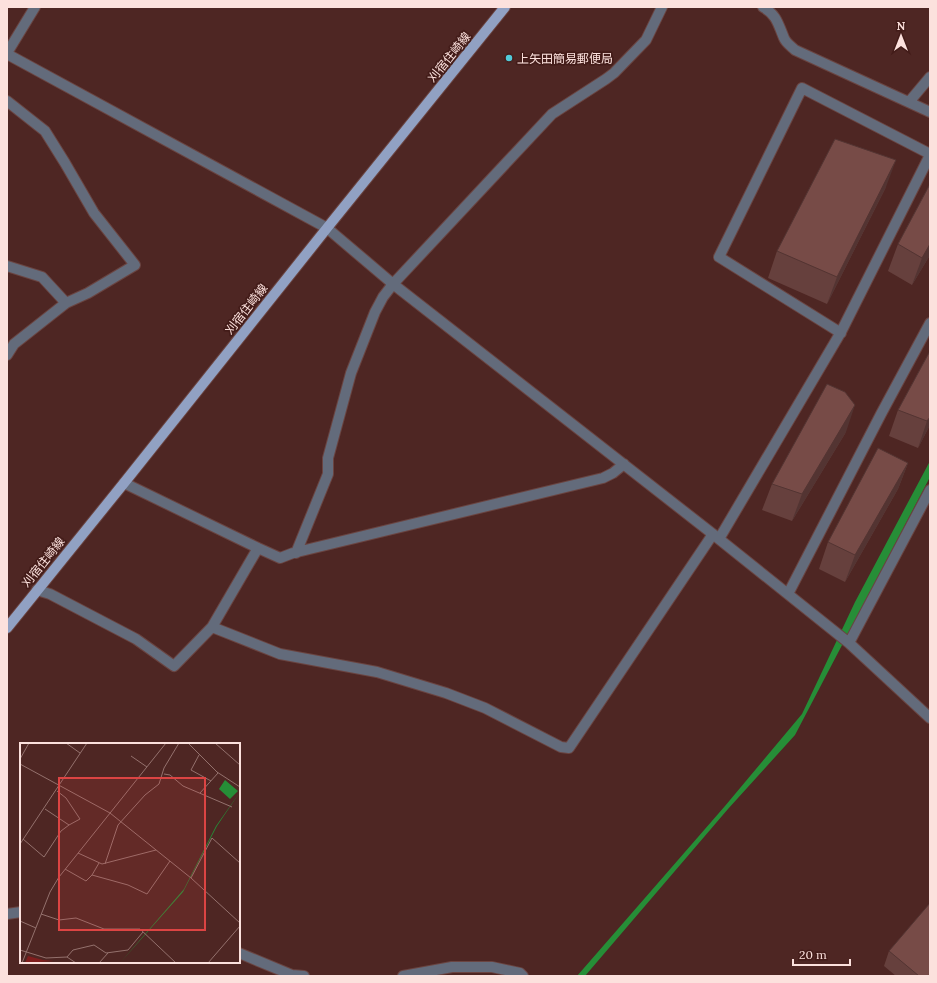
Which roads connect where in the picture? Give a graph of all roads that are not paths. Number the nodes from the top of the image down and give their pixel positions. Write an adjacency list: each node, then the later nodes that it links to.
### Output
1 (35, 7): 5 (street)
2 (505, 7): 11 (main road, 刈宿住崎線)
3 (662, 7): 13 (street)
4 (763, 7): 8 (street)
5 (7, 53): 11 (street)
6 (930, 77): 8 (street)
7 (7, 101): 14 (street)
8 (909, 102): 9 (street)
9 (930, 112)
10 (930, 155): 16 (street); 16 (street)
11 (327, 228): 13 (street); 19 (main road, 刈宿住崎線)
12 (7, 266): 14 (street)
13 (393, 284): 18 (street); 23 (street)
14 (66, 303): 17 (street)
15 (930, 323): 25 (street)
16 (841, 333): 21 (street)
17 (7, 355)
18 (624, 464): 21 (street); 23 (street)
19 (124, 483): 22 (street); 24 (main road, 刈宿住崎線)
20 (930, 490): 28 (street)
21 (716, 536): 25 (street); 26 (street)
22 (258, 548): 23 (street); 26 (street)
23 (296, 553)
24 (37, 590): 26 (street); 27 (main road, 刈宿住崎線)
25 (788, 594): 28 (street)
26 (212, 627)
27 (7, 628)
28 (849, 643): 29 (street)
29 (930, 718)
30 (20, 912): 31 (street)
31 (7, 914)
32 (240, 953): 33 (street)
33 (304, 976)
34 (403, 976): 35 (street)
35 (523, 976)

